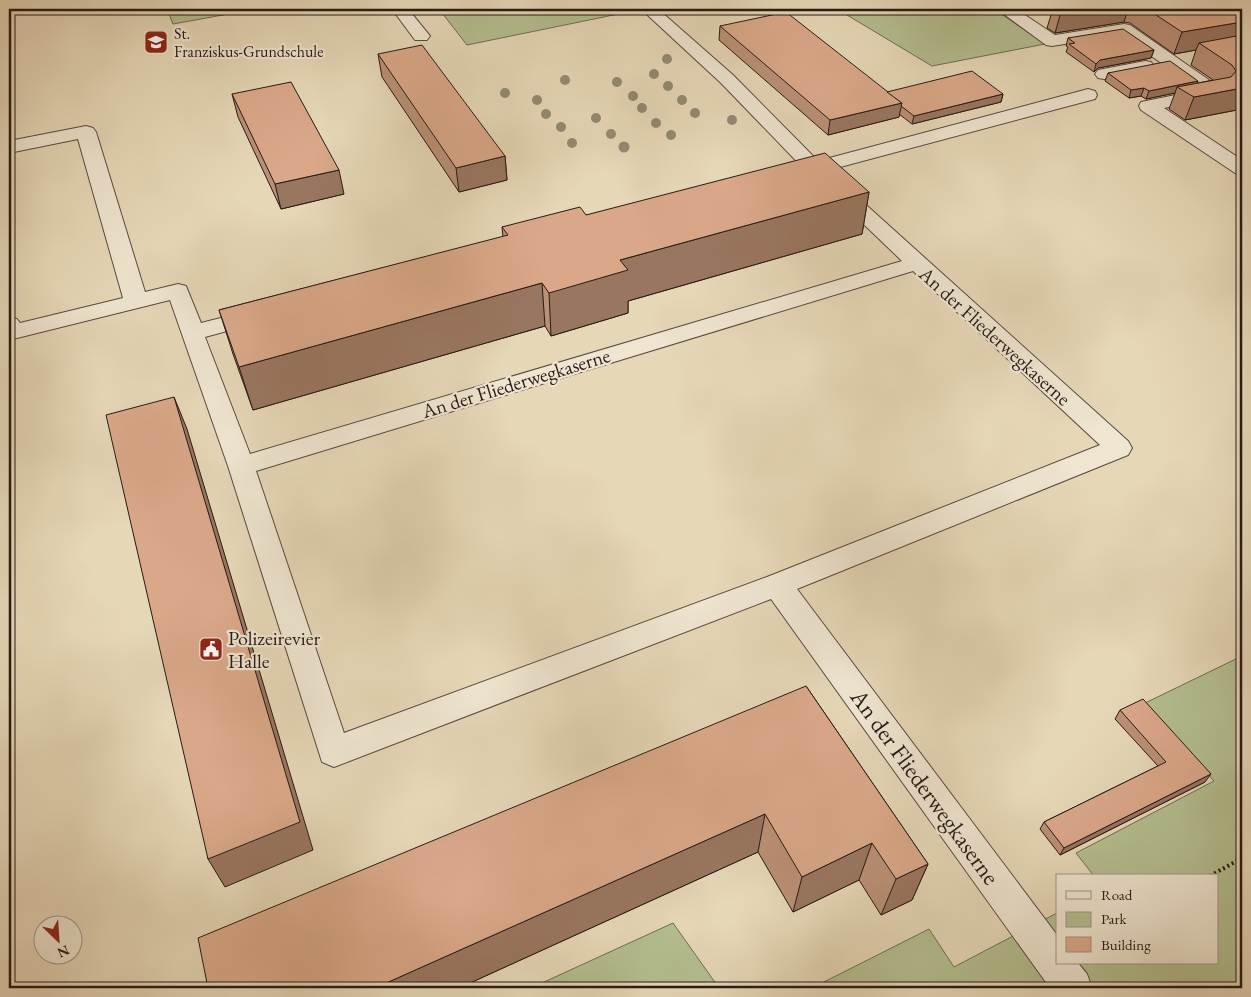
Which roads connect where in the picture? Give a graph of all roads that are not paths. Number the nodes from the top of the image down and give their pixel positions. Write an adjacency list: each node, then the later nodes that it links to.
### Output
1 (400, 9): 4 (street)
2 (649, 9): 11 (street)
3 (1005, 9): 6 (street)
4 (421, 36)
5 (1197, 56): 6 (street)
6 (1170, 62): 7 (street); 10 (street)
7 (1104, 74)
8 (1088, 95): 11 (street)
9 (9, 147): 13 (street)
10 (1242, 169)
11 (804, 170): 12 (street)
12 (917, 263): 17 (street, An der Fliederwegkaserne); 18 (street, An der Fliederwegkaserne)
13 (136, 302): 15 (street); 16 (street)
14 (278, 310): 16 (street)
15 (9, 324)
16 (192, 334): 17 (street)
17 (241, 466): 18 (street, An der Fliederwegkaserne)
18 (777, 586): 19 (street, An der Fliederwegkaserne)
19 (1073, 988)

